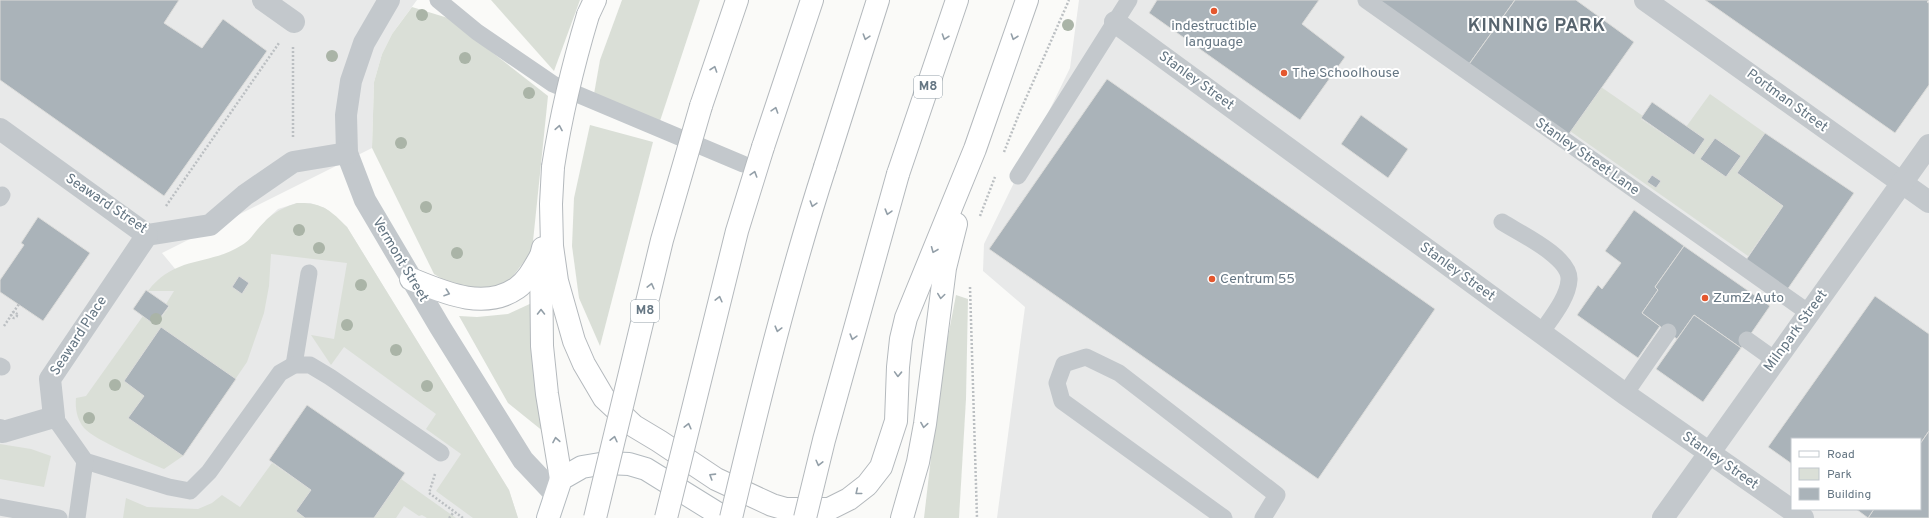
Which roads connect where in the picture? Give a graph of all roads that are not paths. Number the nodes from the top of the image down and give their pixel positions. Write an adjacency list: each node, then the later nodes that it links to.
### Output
1 (263, 0): 13 (street)
2 (389, 0): 18 (street, Vermont Street)
3 (438, 0): 19 (lane)
4 (737, 0): 48 (main road, M8, one-way to 4, bridge)
5 (812, 0): 49 (main road, one-way to 5, bridge)
6 (878, 0): 51 (main road, one-way to 51, bridge)
7 (957, 0): 52 (main road, M8, one-way to 52, bridge)
8 (1027, 0): 17 (main road, one-way to 17)
9 (1129, 0): 14 (lane)
10 (1366, 0): 29 (lane, Stanley Street Lane)
11 (1645, 0): 21 (street, Portman Street)
12 (591, 8): 23 (main road, one-way to 12, bridge)
13 (294, 22)
14 (1115, 22): 20 (lane); 31 (street, Stanley Street)
15 (0, 129): 25 (street, Seaward Street)
16 (1929, 145): 21 (street, Milnpark Street)
17 (975, 149): 23 (main road, one-way to 23); 53 (main road, one-way to 53)
18 (347, 153): 25 (street, Seaward Street); 28 (street, Vermont Street)
19 (743, 164)
20 (1018, 176)
21 (1902, 184): 22 (street, Portman Street); 29 (street, Milnpark Street)
22 (1929, 202)
23 (551, 204): 26 (main road)
24 (1502, 222): 31 (lane)
25 (146, 235): 36 (street, Seaward Place)
26 (541, 256): 28 (main road, one-way to 26); 41 (main road, one-way to 26)
27 (309, 273): 34 (lane)
28 (411, 279): 41 (street, Vermont Street)
29 (1809, 313): 33 (street, Milnpark Street)
30 (1668, 332): 35 (lane)
31 (1541, 333): 35 (street, Stanley Street)
32 (1747, 340): 33 (lane)
33 (1775, 360): 39 (street, Milnpark Street)
34 (294, 365): 38 (lane); 40 (lane)
35 (1625, 394): 39 (street, Stanley Street)
36 (54, 417): 37 (street); 40 (lane)
37 (0, 430)
38 (441, 453)
39 (1708, 453): 44 (street, Stanley Street); 56 (street, Milnpark Street)
40 (85, 461): 46 (lane)
41 (558, 486): 47 (main road); 50 (main road)
42 (0, 507): 45 (lane)
43 (1791, 510): 57 (street, Stanley Street)
44 (1791, 510)
45 (59, 518)
46 (77, 518)
47 (548, 518)
48 (595, 518)
49 (666, 518)
50 (725, 518)
51 (731, 518)
52 (805, 518)
53 (902, 518)
54 (1224, 518): 55 (lane)
55 (1263, 518)
56 (1663, 518)
57 (1803, 518)

